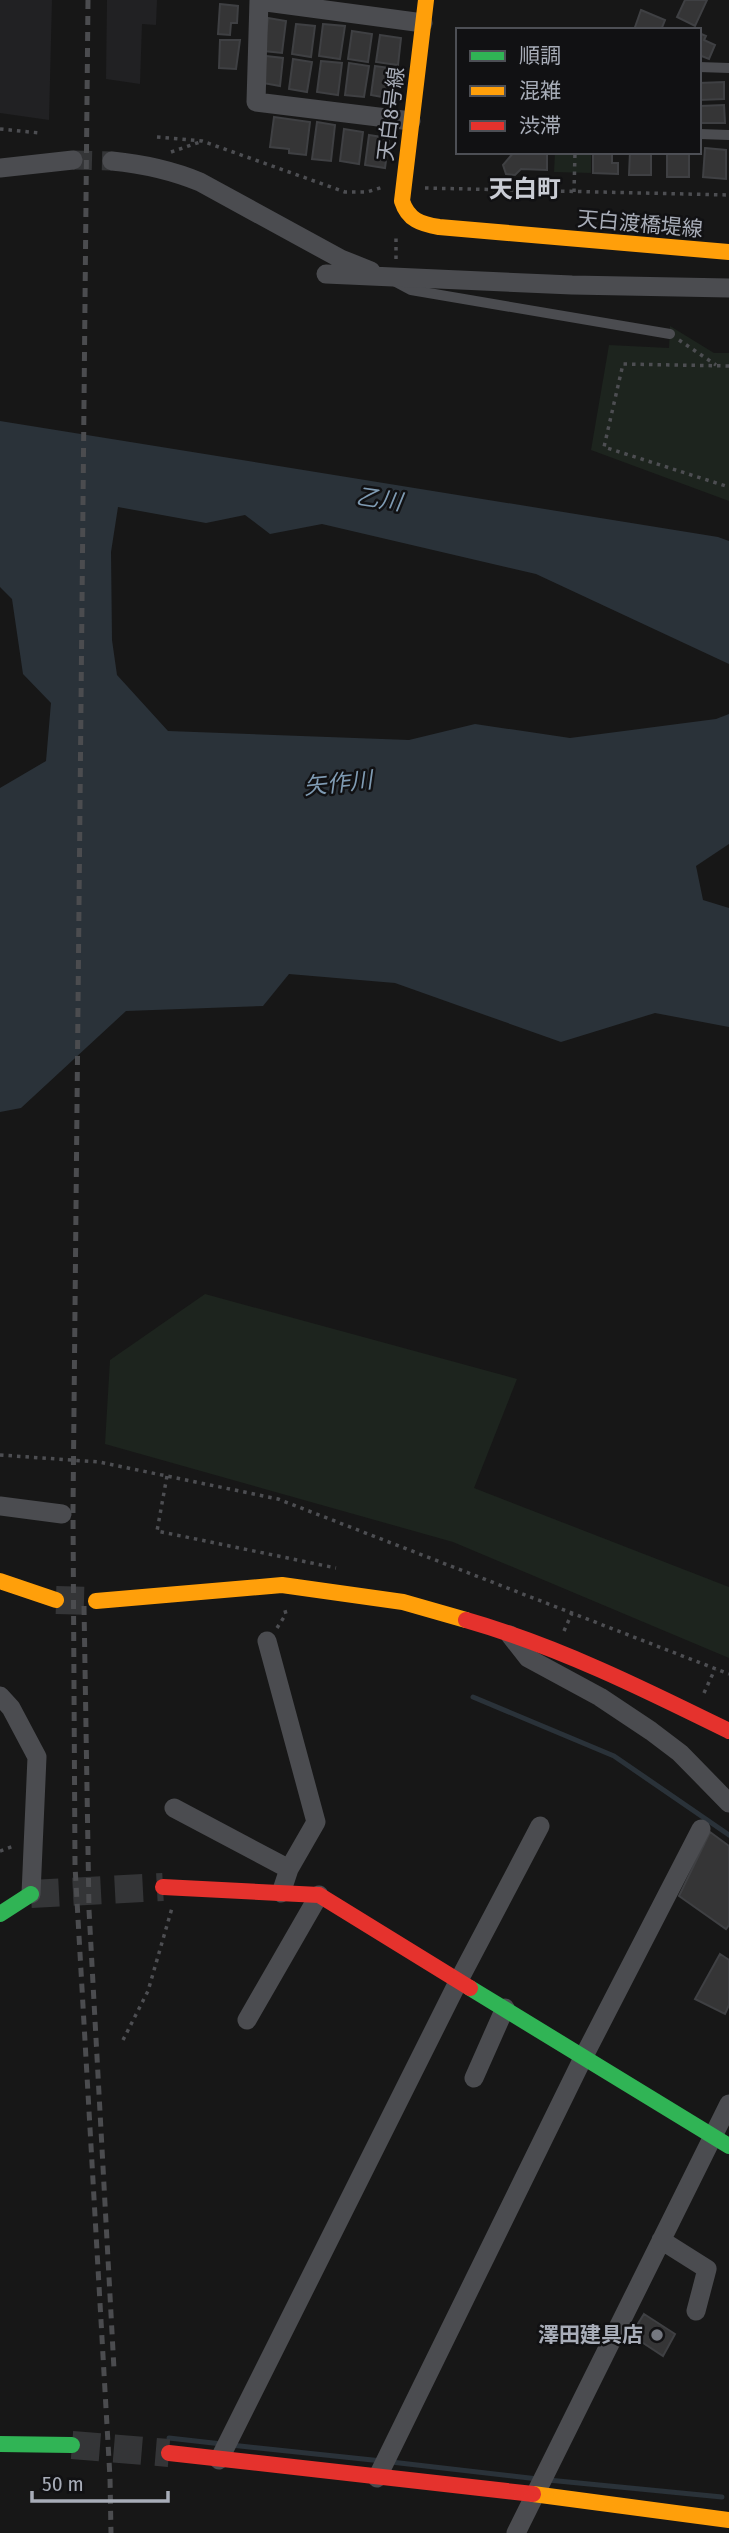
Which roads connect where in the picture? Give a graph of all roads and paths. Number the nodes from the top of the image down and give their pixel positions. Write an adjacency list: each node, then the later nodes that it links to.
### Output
1 (259, 0): 3 (street); 6 (street)
2 (426, 0): 3 (street, 天白8号線)
3 (423, 23): 6 (street, 天白8号線)
4 (701, 67): 5 (lane)
5 (729, 68)
6 (411, 121): 16 (street, 天白8号線)
7 (0, 129): 8 (path)
8 (40, 133)
9 (701, 134): 10 (lane)
10 (729, 135)
11 (157, 137): 16 (path)
12 (575, 154): 17 (path)
13 (73, 160): 15 (street)
14 (112, 161): 22 (street)
15 (0, 168)
16 (403, 187): 17 (path); 19 (street, 天白8号線)
17 (575, 192): 18 (path)
18 (729, 195)
19 (421, 224): 21 (street, 天白渡橋堤線)
20 (397, 233): 22 (path)
21 (729, 252)
22 (392, 273): 23 (street); 24 (street); 25 (lane)
23 (326, 274)
24 (729, 288)
25 (670, 334): 26 (path)
26 (718, 366): 27 (path); 28 (path)
27 (729, 366)
28 (729, 487)
29 (0, 1455): 30 (path)
30 (167, 1476): 33 (path); 40 (path)
31 (0, 1506): 32 (street)
32 (62, 1514)
33 (348, 1570)
34 (0, 1581): 36 (street)
35 (275, 1586): 37 (street); 38 (street); 39 (path)
36 (56, 1600)
37 (96, 1601)
38 (507, 1632): 42 (street); 43 (street)
39 (267, 1641): 47 (street)
40 (729, 1674)
41 (0, 1696): 50 (street)
42 (729, 1731)
43 (729, 1803)
44 (173, 1808): 47 (street)
45 (540, 1826): 53 (street)
46 (701, 1829): 57 (street)
47 (289, 1869): 49 (street)
48 (170, 1887): 49 (street); 56 (path)
49 (281, 1893): 51 (street)
50 (31, 1894): 52 (street)
51 (318, 1895): 53 (street); 55 (street)
52 (0, 1914)
53 (459, 1980): 54 (street); 66 (street)
54 (505, 2008): 57 (street); 58 (street)
55 (247, 2020)
56 (123, 2040)
57 (584, 2056): 60 (street); 67 (street)
58 (474, 2078)
59 (729, 2104): 60 (street)
60 (721, 2141): 61 (street)
61 (661, 2240): 62 (street); 68 (street)
62 (696, 2311)
63 (0, 2444): 64 (street)
64 (72, 2445)
65 (169, 2454): 66 (street)
66 (219, 2460): 67 (street)
67 (377, 2478): 68 (street)
68 (535, 2494): 69 (street); 70 (street)
69 (729, 2520)
70 (516, 2533)

